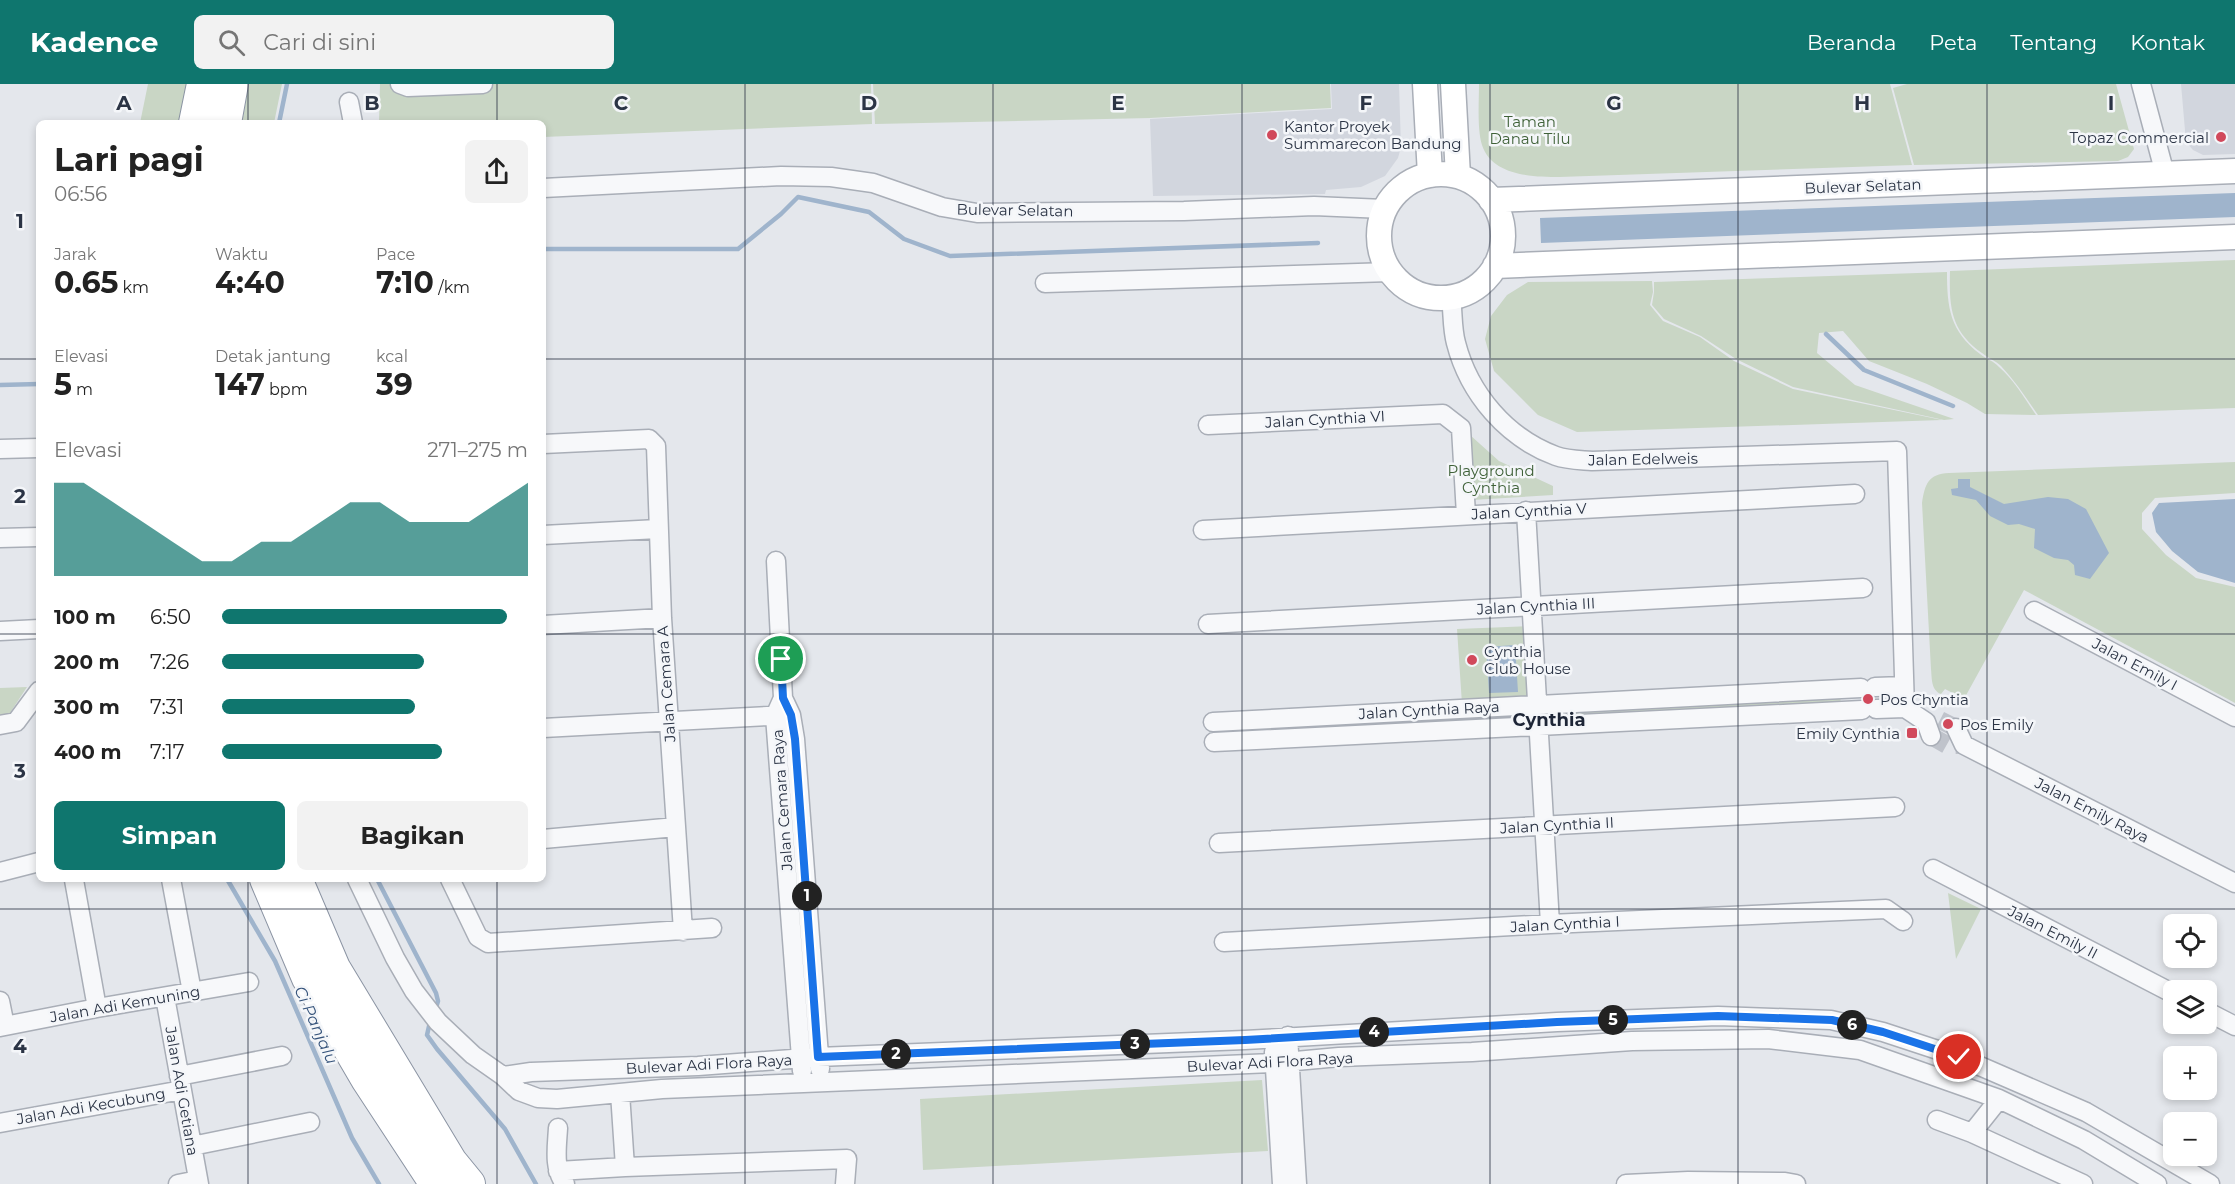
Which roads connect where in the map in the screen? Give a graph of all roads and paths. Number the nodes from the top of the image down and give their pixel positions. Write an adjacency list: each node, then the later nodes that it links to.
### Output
1 (203, 84): 9 (highway)
2 (232, 84): 10 (highway)
3 (400, 84): 4 (street)
4 (483, 84)
5 (1425, 84): 14 (main road)
6 (1453, 84): 15 (main road)
7 (2141, 84): 13 (street)
8 (349, 102): 11 (street)
9 (196, 120)
10 (226, 120)
11 (352, 120)
12 (2235, 171): 13 (main road, Bulevar Selatan)
13 (2165, 174): 17 (main road, Bulevar Selatan)
14 (1430, 175): 15 (main road); 18 (main road)
15 (1458, 176): 17 (main road)
16 (546, 188): 18 (street, Bulevar Selatan)
17 (1491, 200): 20 (main road)
18 (1384, 209): 21 (main road)
19 (2235, 237): 20 (main road)
20 (1495, 266): 23 (main road)
21 (1390, 272): 22 (street); 23 (main road)
22 (1045, 283)
23 (1452, 297): 45 (street, Jalan Edelweis)
24 (1208, 425): 30 (street, Jalan Cynthia VI)
25 (546, 444): 31 (street, Jalan Cemara A)
26 (36, 448): 27 (street)
27 (0, 449)
28 (1856, 494): 29 (street, Jalan Cynthia V)
29 (1526, 511): 30 (street, Jalan Cynthia V); 38 (street)
30 (1466, 514): 32 (street, Jalan Cynthia V)
31 (658, 529): 33 (street); 40 (street, Jalan Cemara A)
32 (1203, 530)
33 (546, 535)
34 (36, 537): 35 (street)
35 (0, 538)
36 (776, 561): 49 (street, Jalan Cemara Raya)
37 (1863, 588): 38 (street, Jalan Cynthia III)
38 (1532, 606): 41 (street, Jalan Cynthia III); 47 (street)
39 (2034, 611): 51 (street, Jalan Emily I)
40 (662, 618): 42 (street); 52 (street, Jalan Cemara A)
41 (1208, 624)
42 (546, 625)
43 (36, 630): 44 (street)
44 (0, 631)
45 (1904, 686): 47 (street, Jalan Cynthia Raya); 48 (street)
46 (36, 694): 54 (street)
47 (1537, 705): 53 (street, Jalan Cynthia Raya); 55 (street)
48 (1905, 708): 55 (street, Jalan Cynthia Raya); 72 (street, Jalan Emily Raya)
49 (783, 715): 52 (street); 91 (street, Jalan Cemara Raya)
50 (36, 716): 54 (street)
51 (2235, 717)
52 (669, 722): 56 (street); 60 (street, Jalan Cemara A)
53 (1213, 722)
54 (8, 724)
55 (1539, 727): 57 (street, Jalan Cynthia Raya); 59 (street)
56 (546, 728)
57 (1214, 742)
58 (1894, 807): 59 (street, Jalan Cynthia II)
59 (1544, 825): 62 (street, Jalan Cynthia II); 74 (street)
60 (676, 827): 61 (street); 76 (street, Jalan Cemara A)
61 (546, 839)
62 (1219, 843)
63 (36, 863): 65 (street)
64 (1933, 869): 79 (street, Jalan Emily II)
65 (0, 872)
66 (74, 882): 83 (street)
67 (172, 882): 80 (street)
68 (267, 882): 108 (highway)
69 (297, 882): 109 (highway)
70 (358, 882): 93 (street, Bulevar Adi Flora Raya)
71 (451, 882): 76 (street)
72 (2235, 883)
73 (1903, 921): 74 (street, Jalan Cynthia I)
74 (1550, 924): 77 (street, Jalan Cynthia I)
75 (712, 928): 76 (street)
76 (683, 931)
77 (1224, 942)
78 (249, 982): 80 (street, Jalan Adi Kemuning)
79 (2163, 988)
80 (192, 992): 81 (street, Jalan Adi Kemuning)
81 (165, 998): 83 (street, Jalan Adi Kemuning); 94 (street, Jalan Adi Getiana)
82 (0, 1001): 87 (street)
83 (97, 1008): 87 (street, Jalan Adi Kemuning)
84 (1718, 1016): 88 (street, Bulevar Adi Flora Raya); 89 (street); 117 (street, Bulevar Adi Flora Raya)
85 (2217, 1017): 86 (street)
86 (2235, 1026)
87 (2, 1027)
88 (1280, 1037): 91 (street, Bulevar Adi Flora Raya); 92 (street)
89 (1720, 1039): 92 (street, Bulevar Adi Flora Raya); 97 (street, Bulevar Adi Flora Raya)
90 (282, 1056): 94 (street, Jalan Adi Kecubung)
91 (810, 1058): 93 (street, Bulevar Adi Flora Raya); 95 (street, Jalan Cemara Raya)
92 (1282, 1063): 95 (street, Bulevar Adi Flora Raya); 111 (street); 112 (street)
93 (503, 1076): 96 (street, Bulevar Adi Flora Raya)
94 (180, 1083): 100 (street, Jalan Adi Kecubung); 103 (street, Jalan Adi Getiana)
95 (812, 1083): 96 (street, Bulevar Adi Flora Raya)
96 (620, 1093): 104 (street)
97 (1999, 1099): 102 (street); 116 (street, Bulevar Adi Flora Raya)
98 (1937, 1120): 102 (street)
99 (310, 1122): 103 (street)
100 (0, 1123)
101 (558, 1128): 105 (street)
102 (1972, 1133): 115 (street)
103 (192, 1146): 106 (street, Jalan Adi Getiana)
104 (625, 1167): 105 (street); 110 (street)
105 (561, 1178)
106 (198, 1182): 107 (street)
107 (178, 1184)
108 (436, 1184)
109 (469, 1184)
110 (845, 1184)
111 (1282, 1184)
112 (1297, 1184)
113 (1626, 1184): 114 (street)
114 (1796, 1184)
115 (2084, 1184)
116 (2157, 1184)
117 (2211, 1184)

